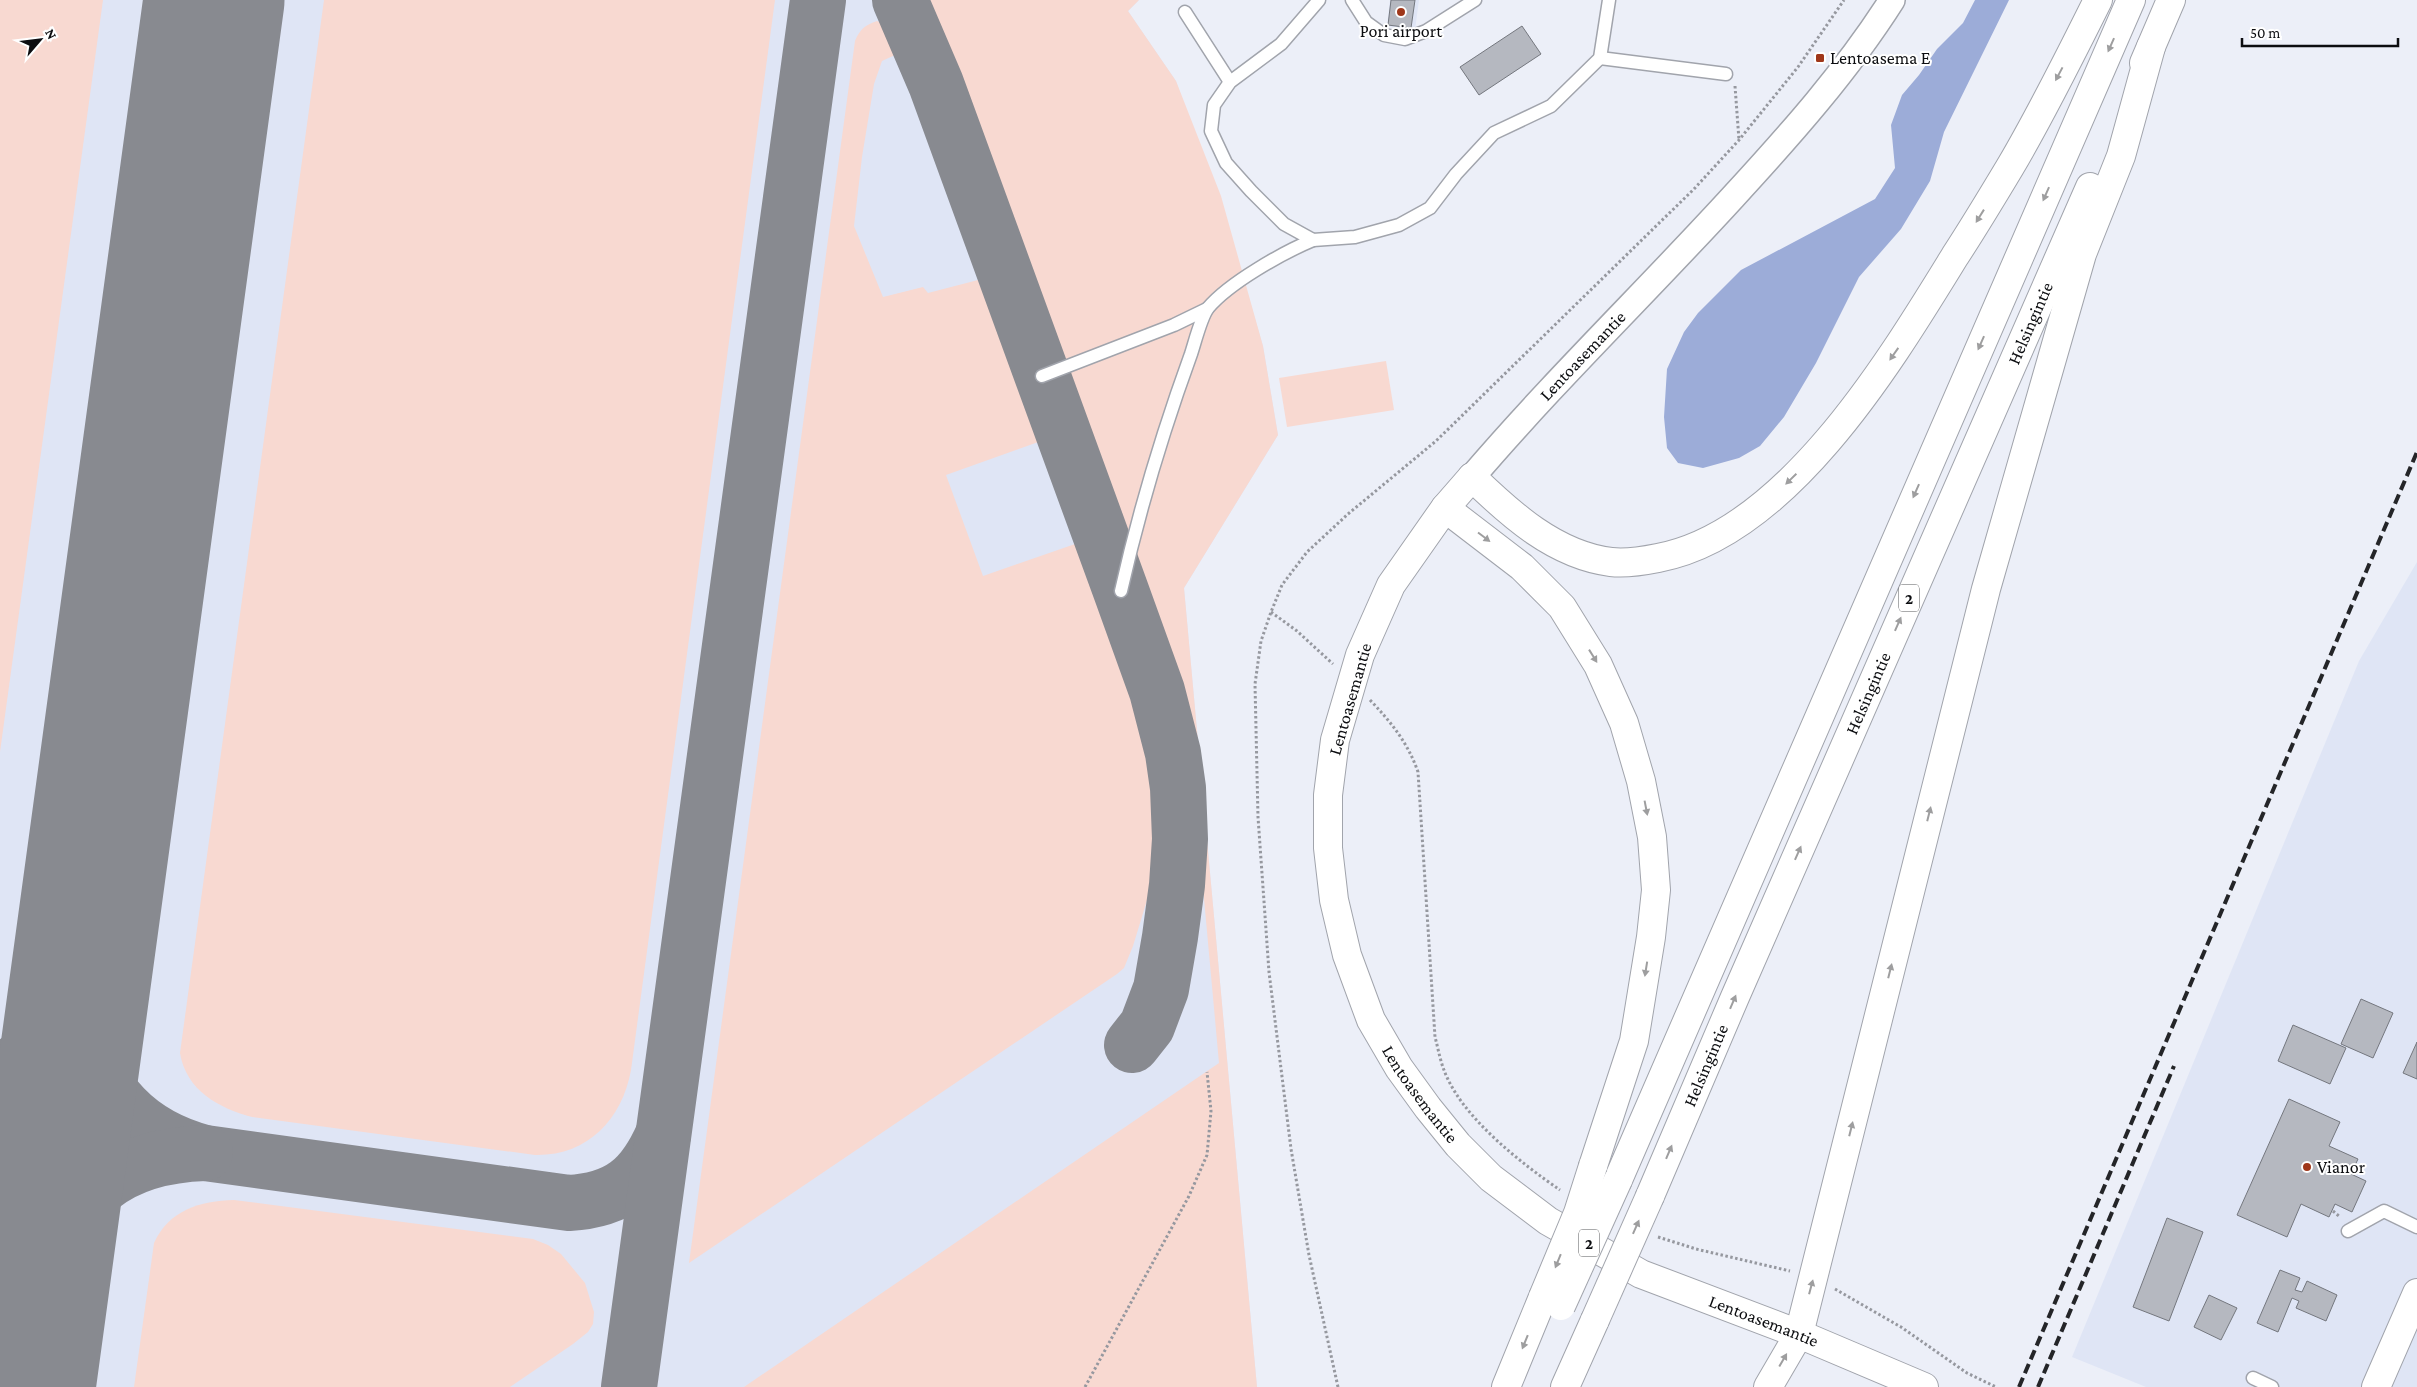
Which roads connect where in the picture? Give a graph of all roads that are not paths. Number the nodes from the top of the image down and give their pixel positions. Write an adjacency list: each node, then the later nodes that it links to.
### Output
1 (1319, 0): 13 (lane)
2 (1352, 0): 3 (lane)
3 (1475, 0)
4 (1609, 0): 11 (lane)
5 (1892, 0): 17 (street, Lentoasemantie)
6 (2098, 0): 17 (main road, one-way to 17)
7 (2131, 0): 23 (main road, Helsingintie / 2, one-way to 23, bridge)
8 (2171, 0): 10 (main road, Helsingintie / 2)
9 (1185, 12): 13 (lane)
10 (2151, 47): 24 (main road, one-way to 10); 28 (main road, Helsingintie / 2, one-way to 10, bridge)
11 (1600, 58): 12 (lane); 14 (lane)
12 (1726, 74)
13 (1230, 82): 14 (lane)
14 (1312, 240): 15 (lane)
15 (1207, 309): 16 (lane); 19 (lane)
16 (1042, 376)
17 (1472, 477): 18 (main road, Lentoasemantie)
18 (1445, 508): 23 (main road, one-way to 23, bridge); 24 (main road, Lentoasemantie)
19 (1121, 591)
20 (2417, 1226): 21 (lane)
21 (2348, 1231)
22 (2417, 1293): 32 (main road)
23 (1552, 1302): 26 (main road, one-way to 26); 27 (main road, Helsingintie / 2)
24 (1799, 1334): 29 (main road, one-way to 24); 30 (main road, Lentoasemantie)
25 (2253, 1378): 31 (lane)
26 (1506, 1387)
27 (1525, 1387)
28 (1565, 1387)
29 (1768, 1387)
30 (1924, 1387)
31 (2272, 1387)
32 (2376, 1387)

